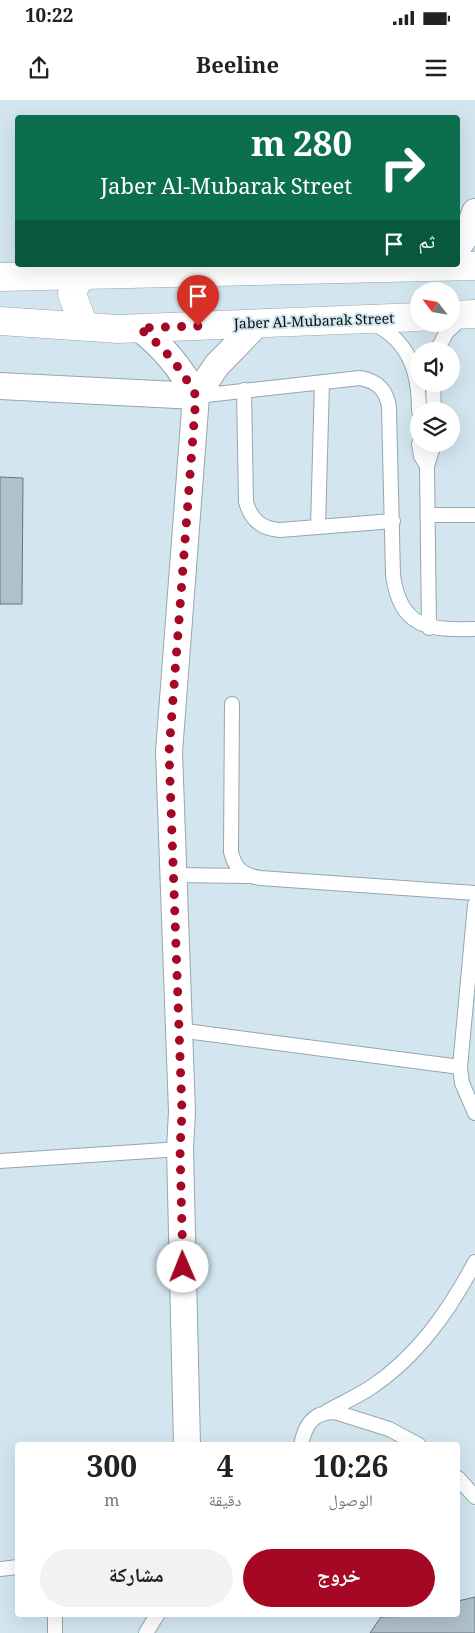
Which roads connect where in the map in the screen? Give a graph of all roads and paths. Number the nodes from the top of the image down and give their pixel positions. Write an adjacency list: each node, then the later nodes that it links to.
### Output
1 (475, 212): 2 (street)
2 (460, 244)
3 (460, 266): 4 (main road)
4 (475, 266)
5 (395, 267): 6 (main road)
6 (92, 274): 7 (main road); 13 (main road)
7 (0, 277)
8 (464, 315): 15 (lane)
9 (410, 317): 10 (main road, Jaber Al-Mubarak Street)
10 (365, 319): 12 (main road, Jaber Al-Mubarak Street); 20 (lane)
11 (0, 321): 13 (main road, Jaber Al-Mubarak Street)
12 (256, 324): 14 (main road, Jaber Al-Mubarak Street); 19 (street)
13 (84, 326): 14 (main road, Jaber Al-Mubarak Street)
14 (139, 328): 19 (street)
15 (442, 342)
16 (322, 382): 18 (lane); 26 (lane); 27 (lane)
17 (0, 386): 19 (street)
18 (244, 390): 19 (lane); 27 (lane)
19 (196, 396): 31 (street)
20 (419, 402)
21 (420, 452): 23 (lane)
22 (431, 452): 23 (lane)
23 (427, 466): 24 (lane)
24 (428, 515): 25 (lane); 28 (lane)
25 (475, 515)
26 (393, 521): 27 (lane); 28 (lane)
27 (318, 527)
28 (429, 628): 29 (lane)
29 (475, 629)
30 (232, 704): 32 (lane)
31 (173, 875): 32 (lane); 35 (street)
32 (249, 876): 33 (lane)
33 (475, 893)
34 (475, 905): 36 (lane)
35 (178, 1030): 36 (lane); 38 (street)
36 (460, 1067): 37 (lane)
37 (475, 1113)
38 (180, 1149): 39 (lane); 42 (street)
39 (0, 1161)
40 (475, 1262): 41 (lane)
41 (326, 1412): 43 (lane); 44 (lane)
42 (187, 1442)
43 (302, 1442)
44 (413, 1442)
45 (460, 1480): 46 (lane)
46 (475, 1497)
47 (15, 1567): 48 (lane)
48 (0, 1569)
49 (55, 1617): 51 (lane)
50 (157, 1617): 52 (lane)
51 (55, 1633)
52 (146, 1633)

